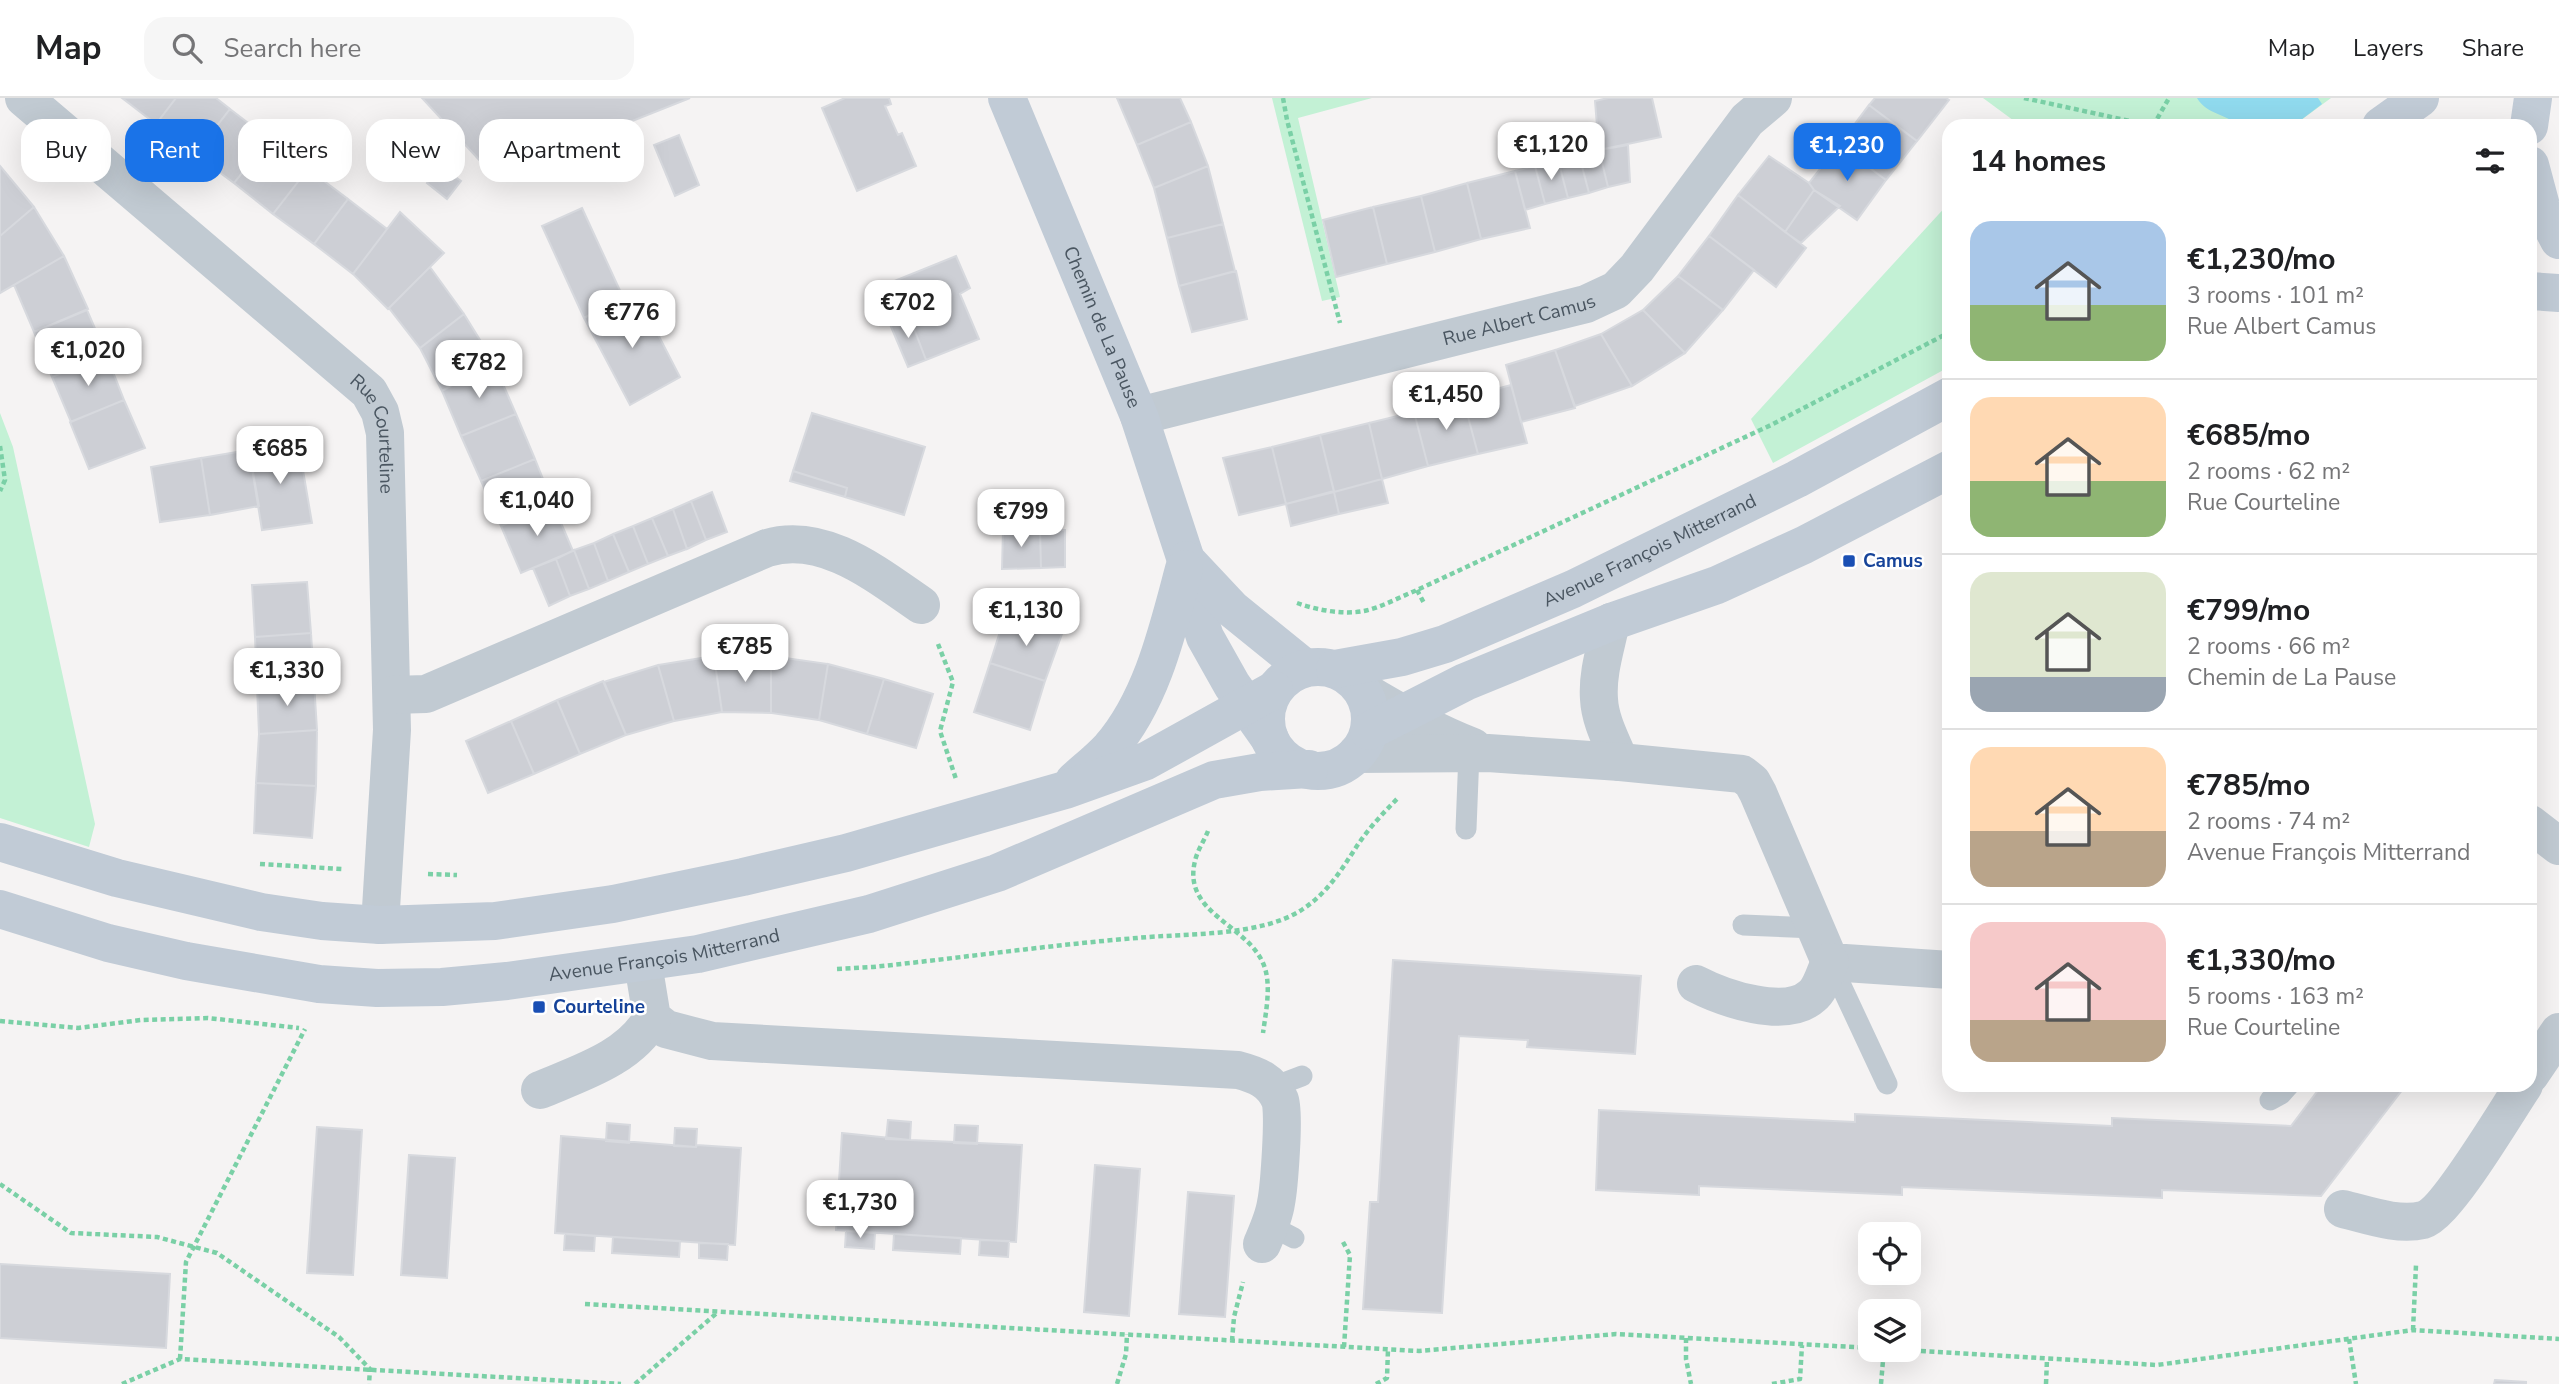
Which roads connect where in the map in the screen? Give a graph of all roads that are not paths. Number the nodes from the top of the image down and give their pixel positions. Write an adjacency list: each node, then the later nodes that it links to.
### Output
1 (24, 98): 19 (street, Rue Courteline)
2 (1007, 98): 13 (street, Chemin de La Pause)
3 (1773, 98): 13 (street, Rue Albert Camus)
4 (2420, 98): 6 (street)
5 (2533, 98): 7 (street)
6 (2391, 119)
7 (2530, 119)
8 (2538, 175): 9 (street)
9 (2559, 240)
10 (2537, 291): 11 (street)
11 (2559, 293)
12 (1942, 400): 18 (street, Avenue François Mitterrand)
13 (1139, 416): 15 (street, Chemin de La Pause)
14 (1942, 473): 17 (street)
15 (1186, 560): 18 (street, Chemin de La Pause); 20 (street, Chemin de La Pause); 26 (street)
16 (921, 605): 19 (street)
17 (1611, 622): 21 (street); 24 (street)
18 (1334, 676): 20 (street); 21 (street); 22 (street)
19 (392, 695): 32 (street, Rue Courteline)
20 (1260, 698): 25 (street, Chemin de La Pause); 26 (street)
21 (1402, 714): 22 (street); 23 (street)
22 (1362, 743): 23 (street); 25 (street)
23 (1478, 753): 24 (street); 27 (lane)
24 (1620, 762): 34 (street)
25 (1309, 769): 35 (street, Avenue François Mitterrand)
26 (1065, 790): 32 (street)
27 (1466, 829)
28 (2537, 829): 30 (street)
29 (0, 842): 32 (street)
30 (2559, 846)
31 (0, 909): 35 (street, Avenue François Mitterrand)
32 (380, 925)
33 (1743, 925): 34 (lane)
34 (1823, 945): 36 (street); 37 (street); 41 (lane)
35 (643, 963): 38 (street)
36 (1942, 968)
37 (1696, 984)
38 (652, 1018): 42 (street); 47 (street)
39 (2559, 1032): 40 (street)
40 (2537, 1065)
41 (1887, 1084)
42 (540, 1090)
43 (2283, 1092): 45 (lane)
44 (2519, 1092): 46 (street)
45 (2270, 1100)
46 (2343, 1209)
47 (1275, 1236)

